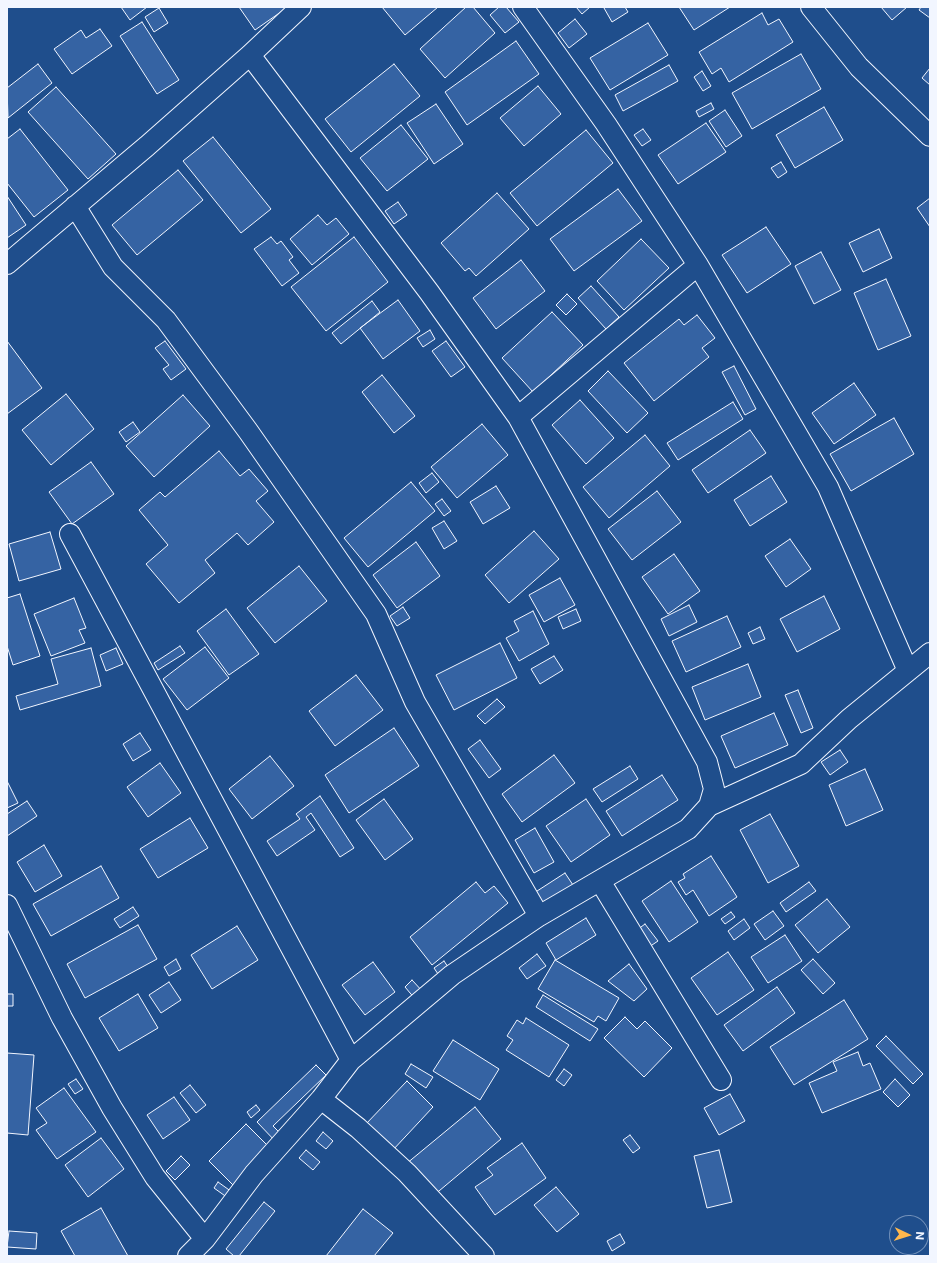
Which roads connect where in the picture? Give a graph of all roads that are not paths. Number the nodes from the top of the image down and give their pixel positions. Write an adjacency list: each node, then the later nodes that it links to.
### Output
1 (301, 7): 4 (street)
2 (523, 7): 8 (street)
3 (811, 7): 5 (street)
4 (250, 55): 6 (street); 9 (street)
5 (930, 136)
6 (75, 206): 7 (street); 16 (street)
7 (7, 264)
8 (698, 266): 9 (street); 12 (street)
9 (518, 417): 13 (street)
10 (70, 534): 17 (street)
11 (930, 653): 12 (street)
12 (908, 671): 13 (street)
13 (709, 806): 14 (street)
14 (600, 881): 16 (street); 18 (street)
15 (7, 905): 20 (street)
16 (539, 916): 17 (street)
17 (351, 1060): 19 (street)
18 (721, 1080)
19 (321, 1099): 20 (street); 22 (street)
20 (205, 1239): 21 (street)
21 (188, 1256)
22 (484, 1256)

